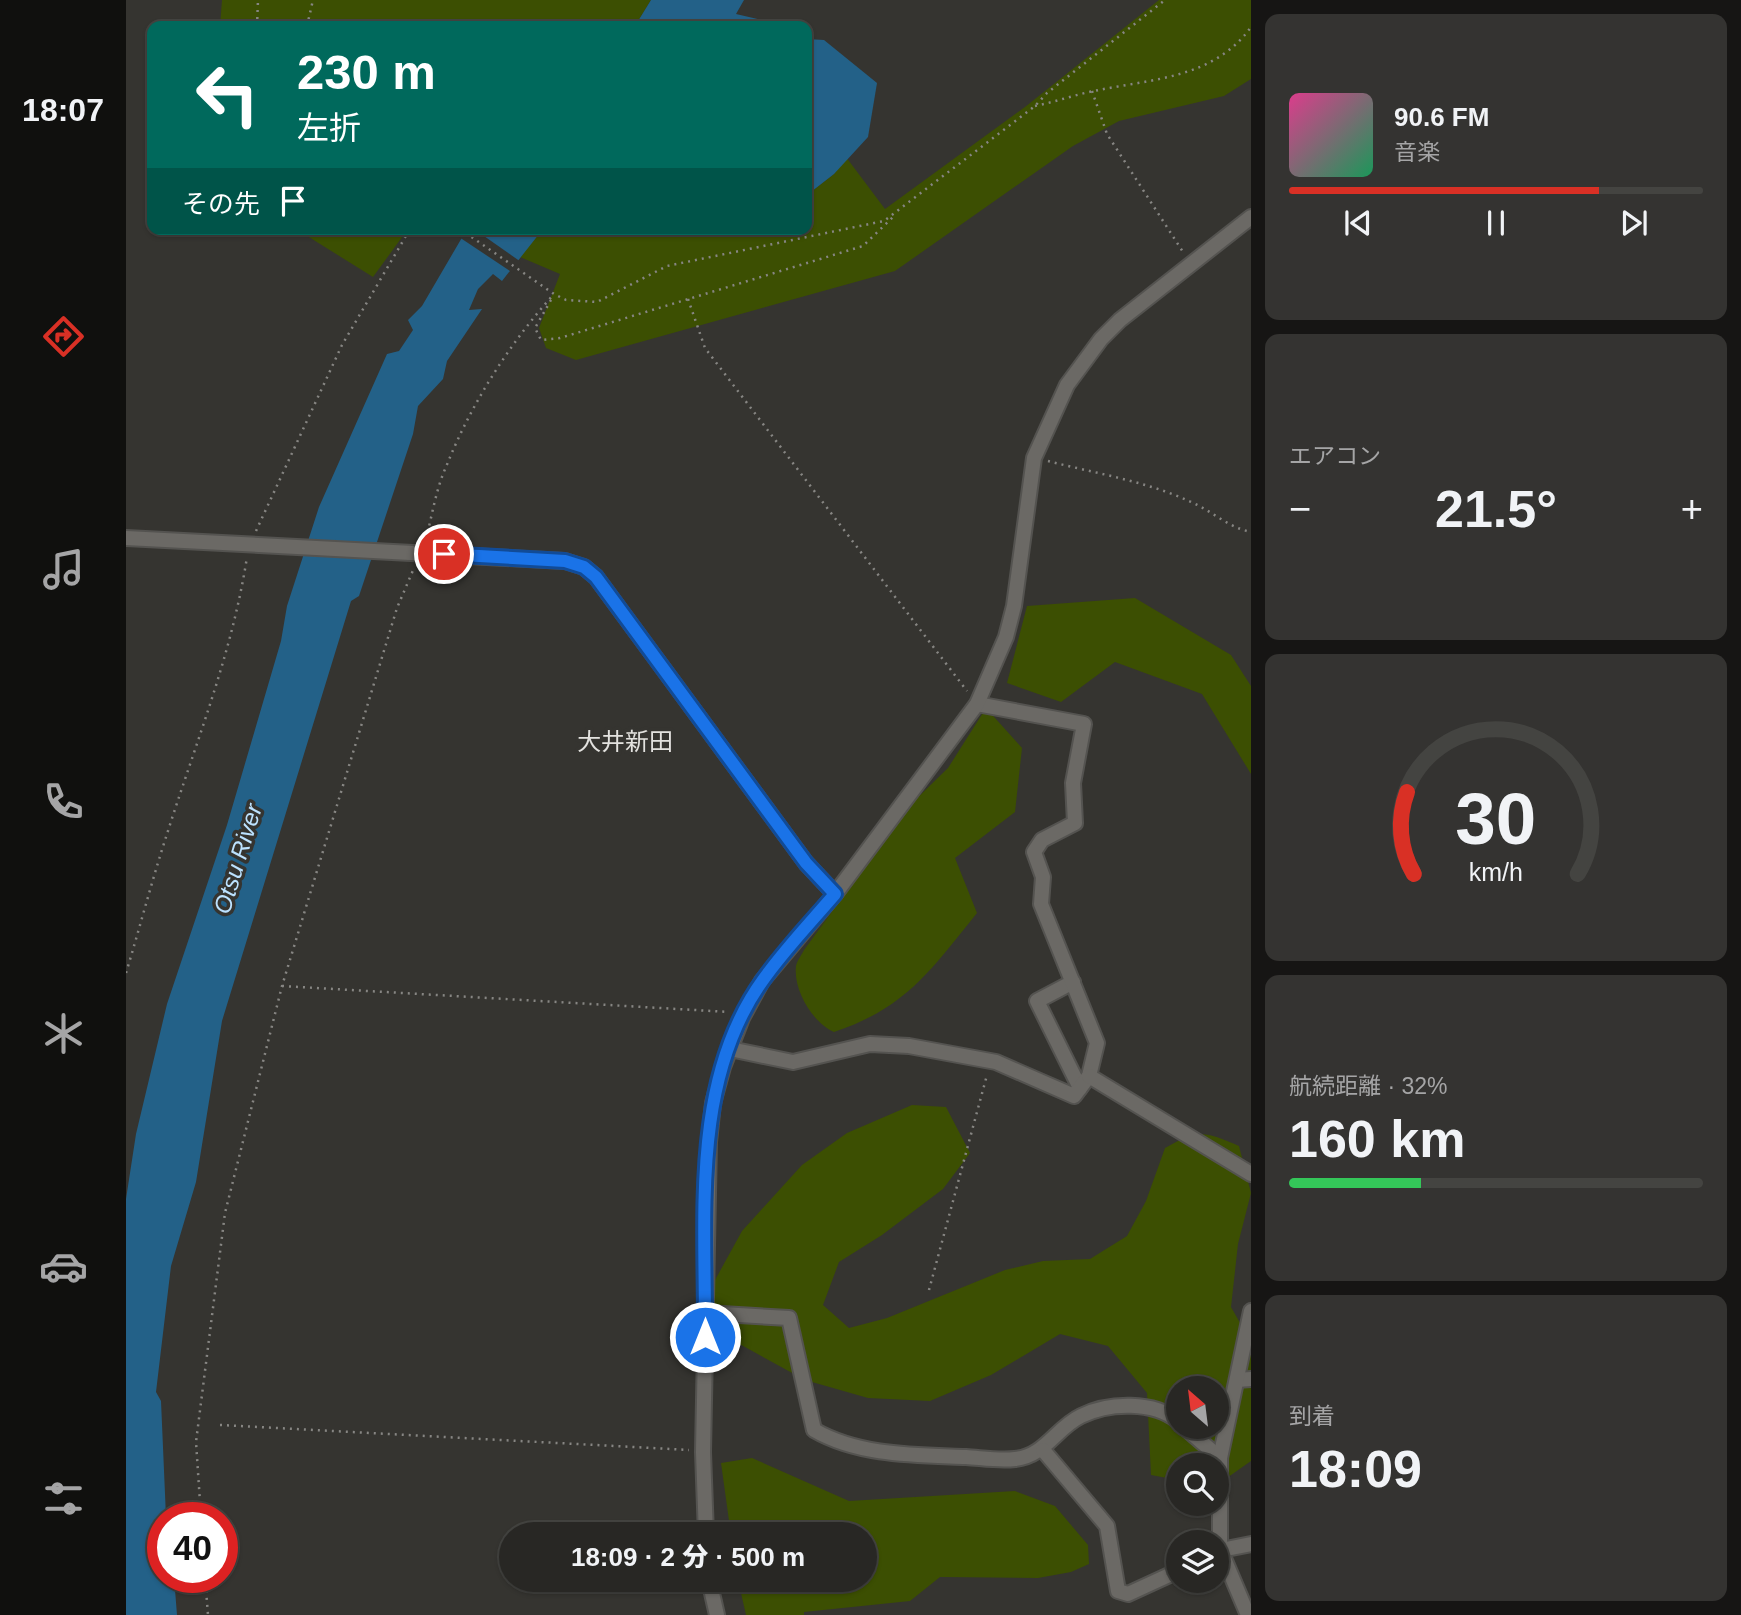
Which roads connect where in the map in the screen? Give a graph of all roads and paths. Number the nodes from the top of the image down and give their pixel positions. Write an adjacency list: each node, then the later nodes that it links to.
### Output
1 (258, 0): 4 (path)
2 (1165, 0): 8 (path)
3 (312, 1): 5 (path)
4 (257, 21)
5 (308, 21)
6 (1251, 27): 7 (path)
7 (1092, 91): 8 (path); 13 (path)
8 (1035, 106): 9 (path)
9 (895, 215): 14 (path); 15 (path)
10 (1251, 217): 13 (street)
11 (406, 235): 19 (path)
12 (469, 235): 14 (path)
13 (1190, 264): 16 (street)
14 (554, 294): 15 (path); 20 (path)
15 (688, 299): 21 (path)
16 (1034, 458): 17 (path); 21 (street)
17 (1251, 532)
18 (126, 538): 19 (street)
19 (250, 544): 20 (street); 23 (path)
20 (420, 553): 22 (street); 25 (path)
21 (977, 704): 22 (street); 24 (street)
22 (835, 894): 26 (street)
23 (126, 973)
24 (1073, 982): 29 (street); 29 (street)
25 (282, 986): 26 (path); 42 (path)
26 (742, 1017): 27 (street)
27 (730, 1049): 28 (street); 33 (street)
28 (990, 1061): 29 (street); 31 (path)
29 (1085, 1082): 30 (street)
30 (1251, 1174)
31 (929, 1290)
32 (1251, 1311): 34 (street)
33 (705, 1313): 38 (street); 39 (street)
34 (1244, 1379): 41 (street)
35 (1166, 1411): 38 (street)
36 (220, 1425): 39 (path)
37 (1198, 1439): 40 (street)
38 (1043, 1450): 47 (street)
39 (703, 1452): 43 (street)
40 (1214, 1453)
41 (1222, 1453)
42 (200, 1502)
43 (706, 1522)
44 (1251, 1544): 45 (street)
45 (1229, 1548)
46 (1229, 1574): 52 (street)
47 (1166, 1577)
48 (712, 1592): 51 (street)
49 (206, 1593): 50 (path)
50 (208, 1615)
51 (717, 1615)
52 (1248, 1615)

